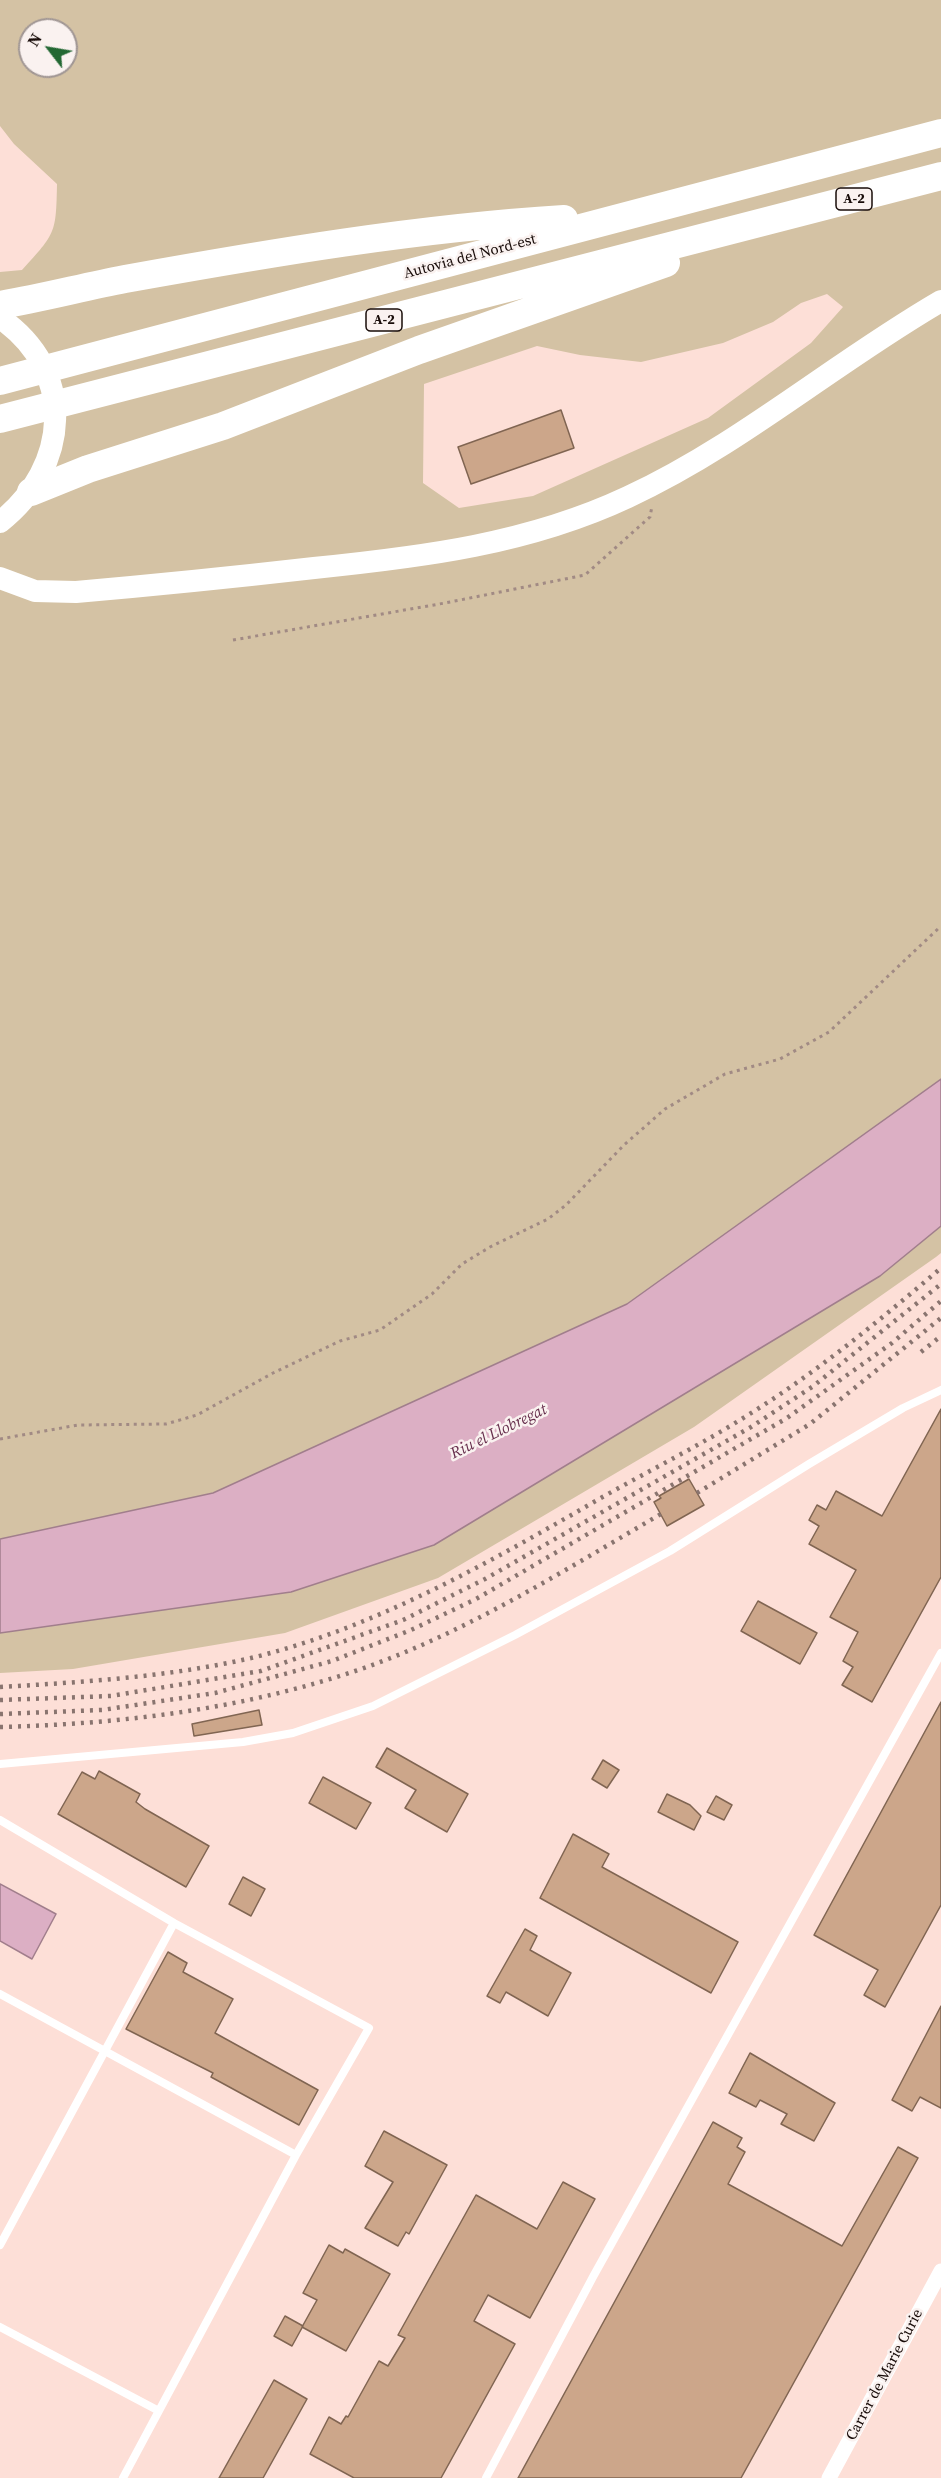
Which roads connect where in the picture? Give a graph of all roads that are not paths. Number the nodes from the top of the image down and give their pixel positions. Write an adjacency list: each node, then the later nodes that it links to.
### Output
1 (941, 133): 3 (highway, Autovia del Nord-est)
2 (941, 176): 4 (highway, A-2)
3 (627, 216): 6 (highway); 8 (highway, Autovia del Nord-est)
4 (768, 222): 9 (highway, A-2); 10 (highway)
5 (941, 301): 12 (main road)
6 (0, 305)
7 (0, 318): 10 (main road)
8 (0, 381)
9 (0, 419)
10 (31, 492): 11 (main road)
11 (0, 522)
12 (3, 576)
13 (941, 1390): 15 (lane)
14 (941, 1653): 26 (lane)
15 (0, 1764)
16 (0, 1820): 17 (lane)
17 (174, 1923): 19 (lane); 20 (lane)
18 (1, 1997): 19 (lane)
19 (105, 2051): 20 (lane); 21 (lane)
20 (296, 2154): 24 (lane)
21 (0, 2244)
22 (941, 2271): 27 (street, Carrer de Marie Curie)
23 (0, 2327): 24 (lane)
24 (159, 2411): 25 (lane)
25 (123, 2478)
26 (486, 2478)
27 (829, 2478)

